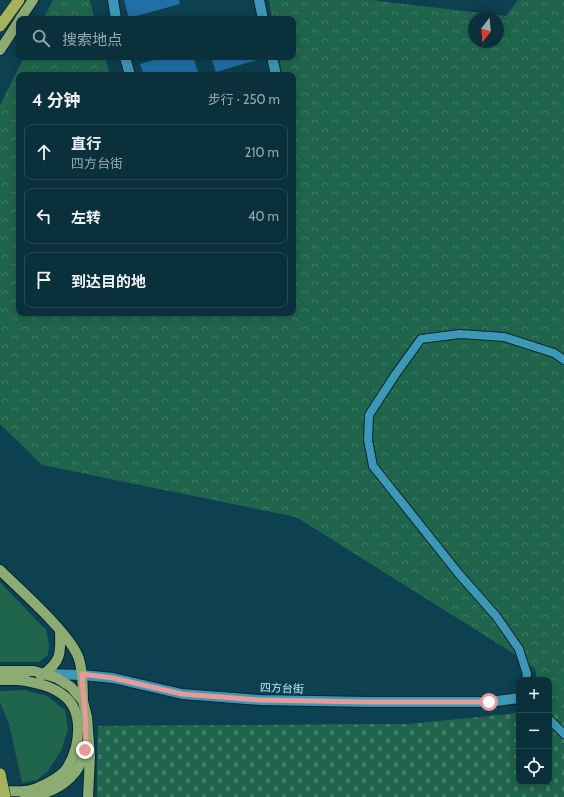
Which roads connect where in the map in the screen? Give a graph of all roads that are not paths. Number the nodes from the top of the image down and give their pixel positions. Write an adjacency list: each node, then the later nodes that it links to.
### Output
1 (19, 0): 8 (highway)
2 (33, 0): 5 (main road)
3 (113, 0): 6 (street)
4 (259, 0): 7 (street)
5 (23, 16)
6 (116, 16)
7 (262, 16)
8 (0, 26)
9 (16, 26): 10 (main road)
10 (0, 50)
11 (126, 60): 13 (street)
12 (273, 60): 14 (street)
13 (129, 72)
14 (275, 72)
15 (564, 360): 21 (lane)
16 (0, 570): 17 (main road)
17 (60, 630): 19 (main road); 20 (main road)
18 (0, 671): 19 (main road)
19 (45, 674): 20 (street, 四方台街); 23 (main road); 25 (main road)
20 (82, 674): 24 (street, 四方台街); 25 (main road)
21 (526, 677)
22 (0, 680): 23 (main road)
23 (20, 680): 31 (main road)
24 (516, 698)
25 (83, 701): 27 (main road)
26 (552, 722): 28 (lane)
27 (87, 733): 30 (main road); 35 (main road)
28 (564, 734)
29 (0, 774): 33 (highway, bridge)
30 (70, 777): 31 (main road); 34 (main road); 35 (main road)
31 (52, 780): 32 (main road)
32 (0, 791)
33 (5, 797)
34 (26, 797)
35 (88, 797)

